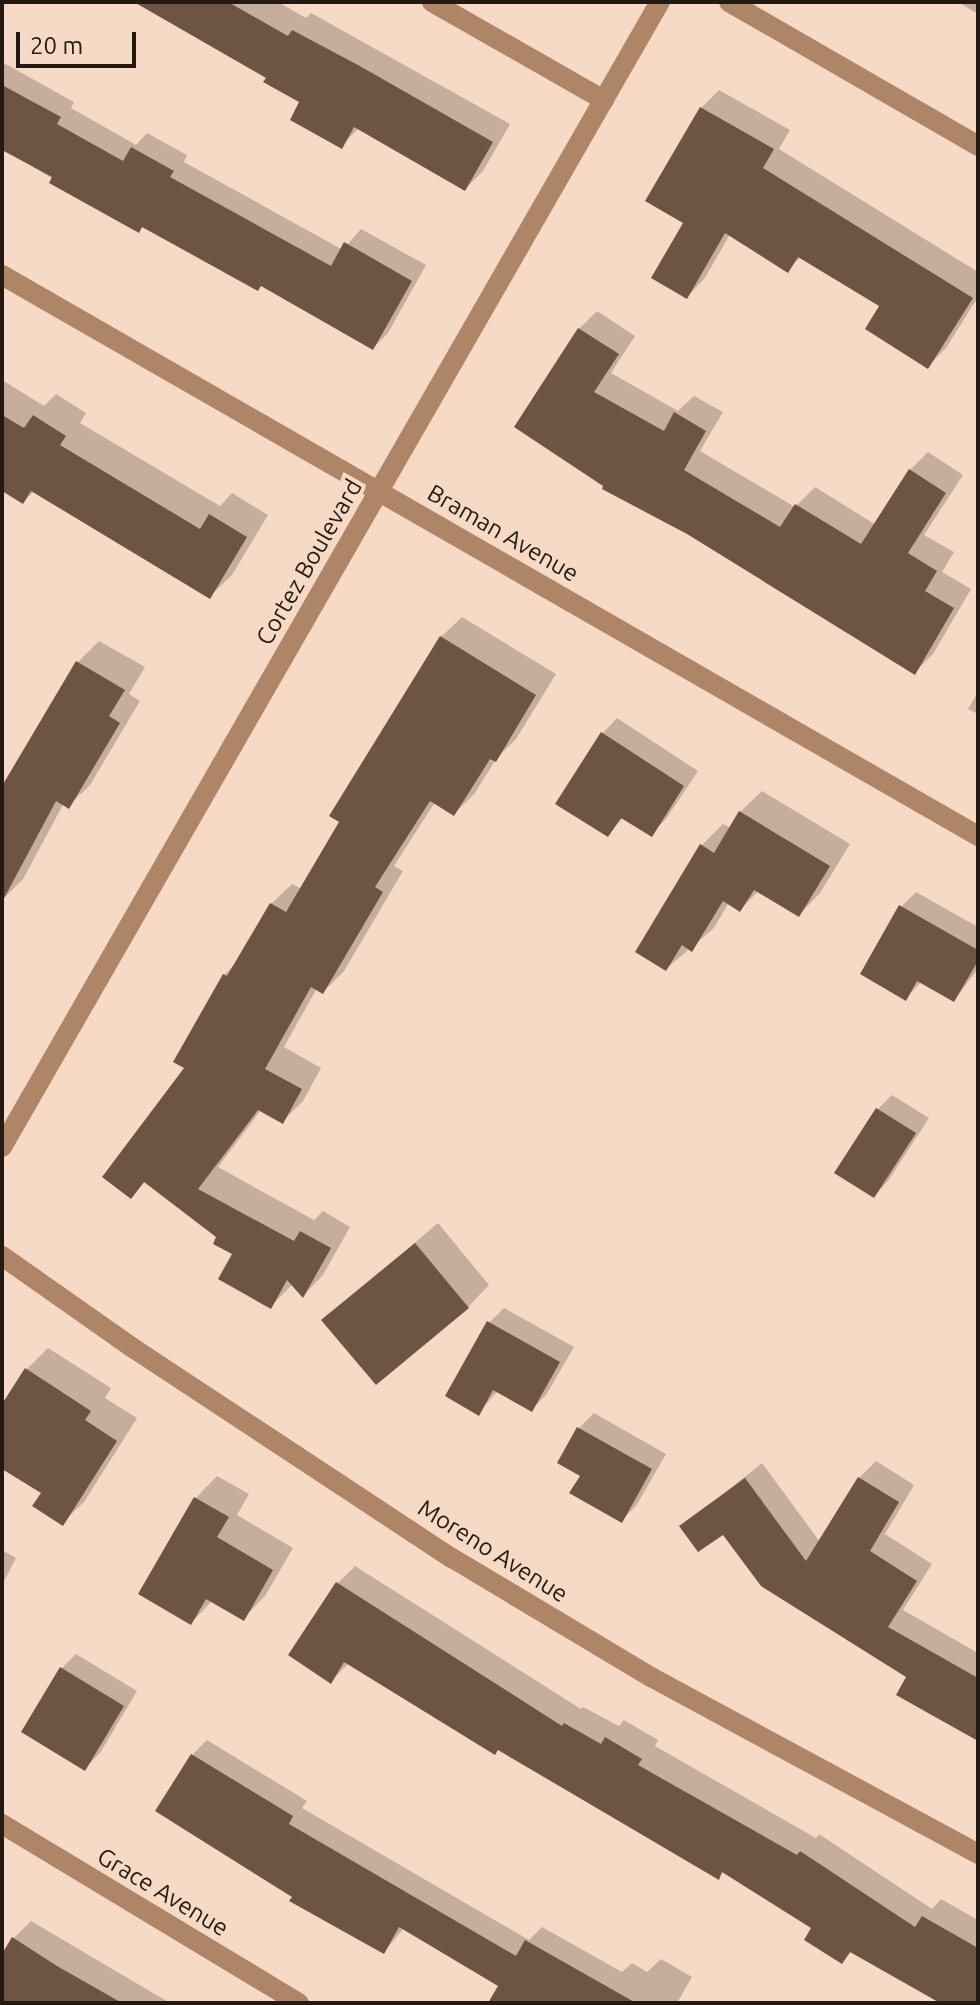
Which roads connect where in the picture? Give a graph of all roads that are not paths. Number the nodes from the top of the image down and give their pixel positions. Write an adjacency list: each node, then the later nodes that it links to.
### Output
1 (432, 2): 4 (street)
2 (660, 2): 4 (street, Cortez Boulevard)
3 (729, 2): 5 (street)
4 (604, 100): 7 (street, Cortez Boulevard)
5 (978, 146)
6 (2, 275): 7 (street, Braman Avenue)
7 (380, 493): 8 (street, Braman Avenue); 9 (street, Cortez Boulevard)
8 (978, 836)
9 (2, 1147)
10 (2, 1256): 12 (street, Moreno Avenue)
11 (2, 1824): 13 (street, Grace Avenue)
12 (978, 1854)
13 (299, 2003)

